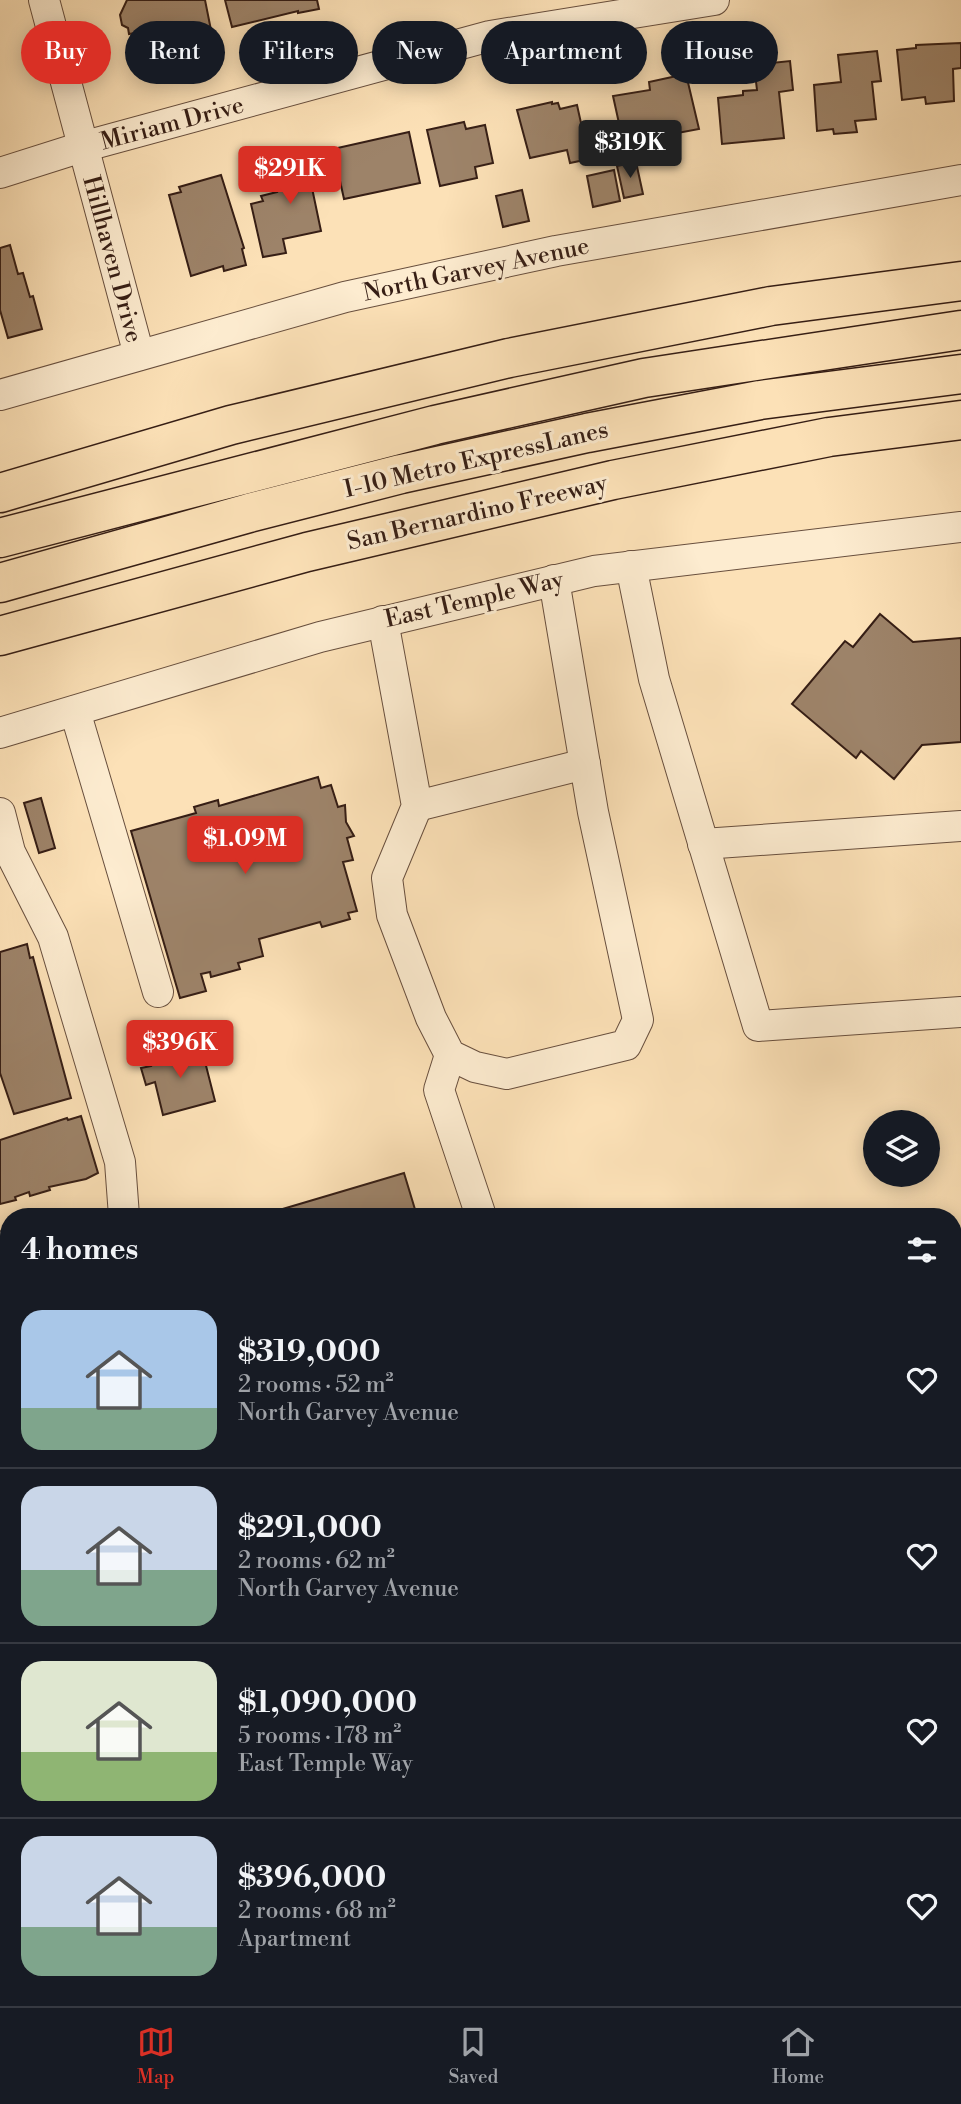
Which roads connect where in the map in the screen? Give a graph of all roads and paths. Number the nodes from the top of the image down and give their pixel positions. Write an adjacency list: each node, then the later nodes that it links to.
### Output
1 (44, 0): 3 (street, Hillhaven Drive)
2 (714, 0): 3 (street, Miriam Drive)
3 (82, 147): 4 (street, Miriam Drive); 8 (street, Hillhaven Drive)
4 (0, 173)
5 (961, 180): 8 (street, North Garvey Avenue)
6 (961, 281): 14 (highway)
7 (961, 330): 16 (highway, I-10 Metro ExpressLanes)
8 (139, 355): 10 (street, North Garvey Avenue)
9 (961, 374): 19 (highway, I-10 Metro ExpressLanes)
10 (0, 395)
11 (961, 421): 13 (highway, San Bernardino Freeway)
12 (961, 436): 13 (highway)
13 (829, 437): 21 (highway, San Bernardino Freeway)
14 (0, 493)
15 (961, 527): 17 (street, East Temple Way)
16 (0, 538)
17 (631, 566): 18 (street, East Temple Way); 28 (street)
18 (554, 580): 20 (street, East Temple Way); 24 (street)
19 (0, 583)
20 (383, 621): 22 (street, East Temple Way); 25 (street)
21 (0, 636)
22 (75, 710): 23 (street, East Temple Way); 29 (street)
23 (0, 733)
24 (585, 764): 25 (street); 31 (street)
25 (417, 806): 31 (street)
26 (0, 813): 32 (street)
27 (961, 826): 28 (street)
28 (701, 835): 30 (street)
29 (158, 992)
30 (961, 1012)
31 (450, 1055): 33 (street)
32 (122, 1208)
33 (478, 1208)

